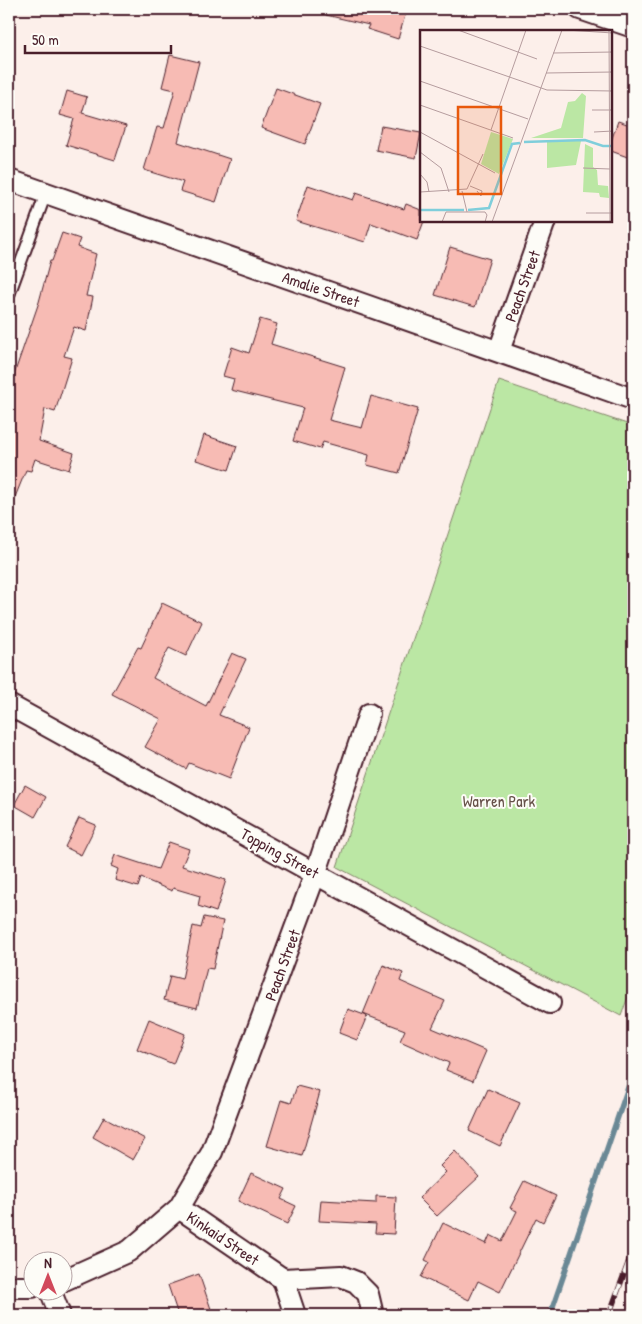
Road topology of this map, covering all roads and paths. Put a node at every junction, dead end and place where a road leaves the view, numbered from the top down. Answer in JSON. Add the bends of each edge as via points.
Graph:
{"nodes":[{"id":1,"x":580,"y":9,"type":"edge"},
{"id":2,"x":620,"y":24,"type":"edge"},
{"id":3,"x":9,"y":180,"type":"edge"},
{"id":4,"x":46,"y":193,"type":"junction"},
{"id":5,"x":545,"y":222,"type":"edge"},
{"id":6,"x":9,"y":296,"type":"edge"},
{"id":7,"x":499,"y":351,"type":"junction"},
{"id":8,"x":633,"y":398,"type":"edge"},
{"id":9,"x":9,"y":704,"type":"edge"},
{"id":10,"x":368,"y":714,"type":"dead end"},
{"id":11,"x":316,"y":872,"type":"junction"},
{"id":12,"x":550,"y":1003,"type":"dead end"},
{"id":13,"x":179,"y":1208,"type":"junction"},
{"id":14,"x":72,"y":1277,"type":"edge"},
{"id":15,"x":284,"y":1279,"type":"junction"},
{"id":16,"x":9,"y":1287,"type":"edge"},
{"id":17,"x":22,"y":1287,"type":"edge"},
{"id":18,"x":55,"y":1302,"type":"edge"},
{"id":19,"x":60,"y":1315,"type":"edge"},
{"id":20,"x":295,"y":1315,"type":"edge"},
{"id":21,"x":372,"y":1315,"type":"edge"}],
"edges":[{"from":1,"to":2,"type":"street"},
{"from":3,"to":4,"type":"street","name":"Amalie Street"},
{"from":4,"to":6,"type":"lane"},
{"from":4,"to":7,"type":"street","name":"Amalie Street"},
{"from":5,"to":7,"type":"street","name":"Peach Street"},
{"from":7,"to":8,"type":"street","name":"Amalie Street"},
{"from":9,"to":11,"type":"street","name":"Topping Street"},
{"from":10,"to":11,"type":"street","name":"Peach Street"},
{"from":11,"to":12,"type":"street","name":"Topping Street"},
{"from":11,"to":13,"type":"street","name":"Peach Street","via":[[228,1113],[212,1152]]},
{"from":13,"to":14,"type":"street","name":"Kinkaid Street","via":[[129,1251]]},
{"from":13,"to":15,"type":"street","name":"Kinkaid Street"},
{"from":15,"to":20,"type":"street"},
{"from":15,"to":21,"type":"street","via":[[349,1278],[368,1294]]},
{"from":16,"to":17,"type":"street"},
{"from":18,"to":19,"type":"street"}]}
